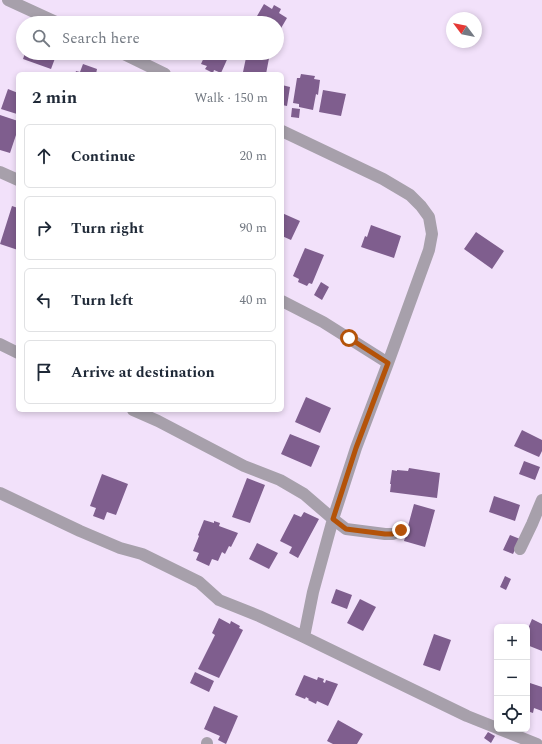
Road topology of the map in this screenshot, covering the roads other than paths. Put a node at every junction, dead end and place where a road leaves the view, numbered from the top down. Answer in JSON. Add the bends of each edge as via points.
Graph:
{"nodes":[{"id":1,"x":8,"y":0,"type":"edge"},
{"id":2,"x":43,"y":16,"type":"edge"},
{"id":3,"x":136,"y":60,"type":"edge"},
{"id":4,"x":161,"y":72,"type":"edge"},
{"id":5,"x":284,"y":132,"type":"edge"},
{"id":6,"x":0,"y":172,"type":"edge"},
{"id":7,"x":16,"y":179,"type":"edge"},
{"id":8,"x":284,"y":302,"type":"edge"},
{"id":9,"x":0,"y":344,"type":"edge"},
{"id":10,"x":16,"y":352,"type":"edge"},
{"id":11,"x":388,"y":363,"type":"junction"},
{"id":12,"x":138,"y":412,"type":"edge"},
{"id":13,"x":0,"y":494,"type":"edge"},
{"id":14,"x":542,"y":500,"type":"edge"},
{"id":15,"x":333,"y":519,"type":"junction"},
{"id":16,"x":401,"y":530,"type":"dead end"},
{"id":17,"x":520,"y":549,"type":"dead end"},
{"id":18,"x":304,"y":637,"type":"junction"},
{"id":19,"x":494,"y":727,"type":"edge"},
{"id":20,"x":506,"y":732,"type":"edge"},
{"id":21,"x":537,"y":744,"type":"edge"}],
"edges":[{"from":1,"to":2,"type":"street"},
{"from":3,"to":4,"type":"street"},
{"from":5,"to":11,"type":"street","via":[[410,195],[429,218],[432,234],[429,250]]},
{"from":6,"to":7,"type":"street"},
{"from":8,"to":11,"type":"street","via":[[323,322]]},
{"from":9,"to":10,"type":"street"},
{"from":11,"to":15,"type":"street"},
{"from":12,"to":15,"type":"street","via":[[244,466],[280,480],[304,494]]},
{"from":13,"to":18,"type":"street","via":[[80,532],[142,554],[199,582],[219,600]]},
{"from":14,"to":17,"type":"street"},
{"from":15,"to":16,"type":"street","via":[[346,529],[385,534]]},
{"from":15,"to":18,"type":"street"},
{"from":18,"to":19,"type":"street"},
{"from":20,"to":21,"type":"street"}]}
